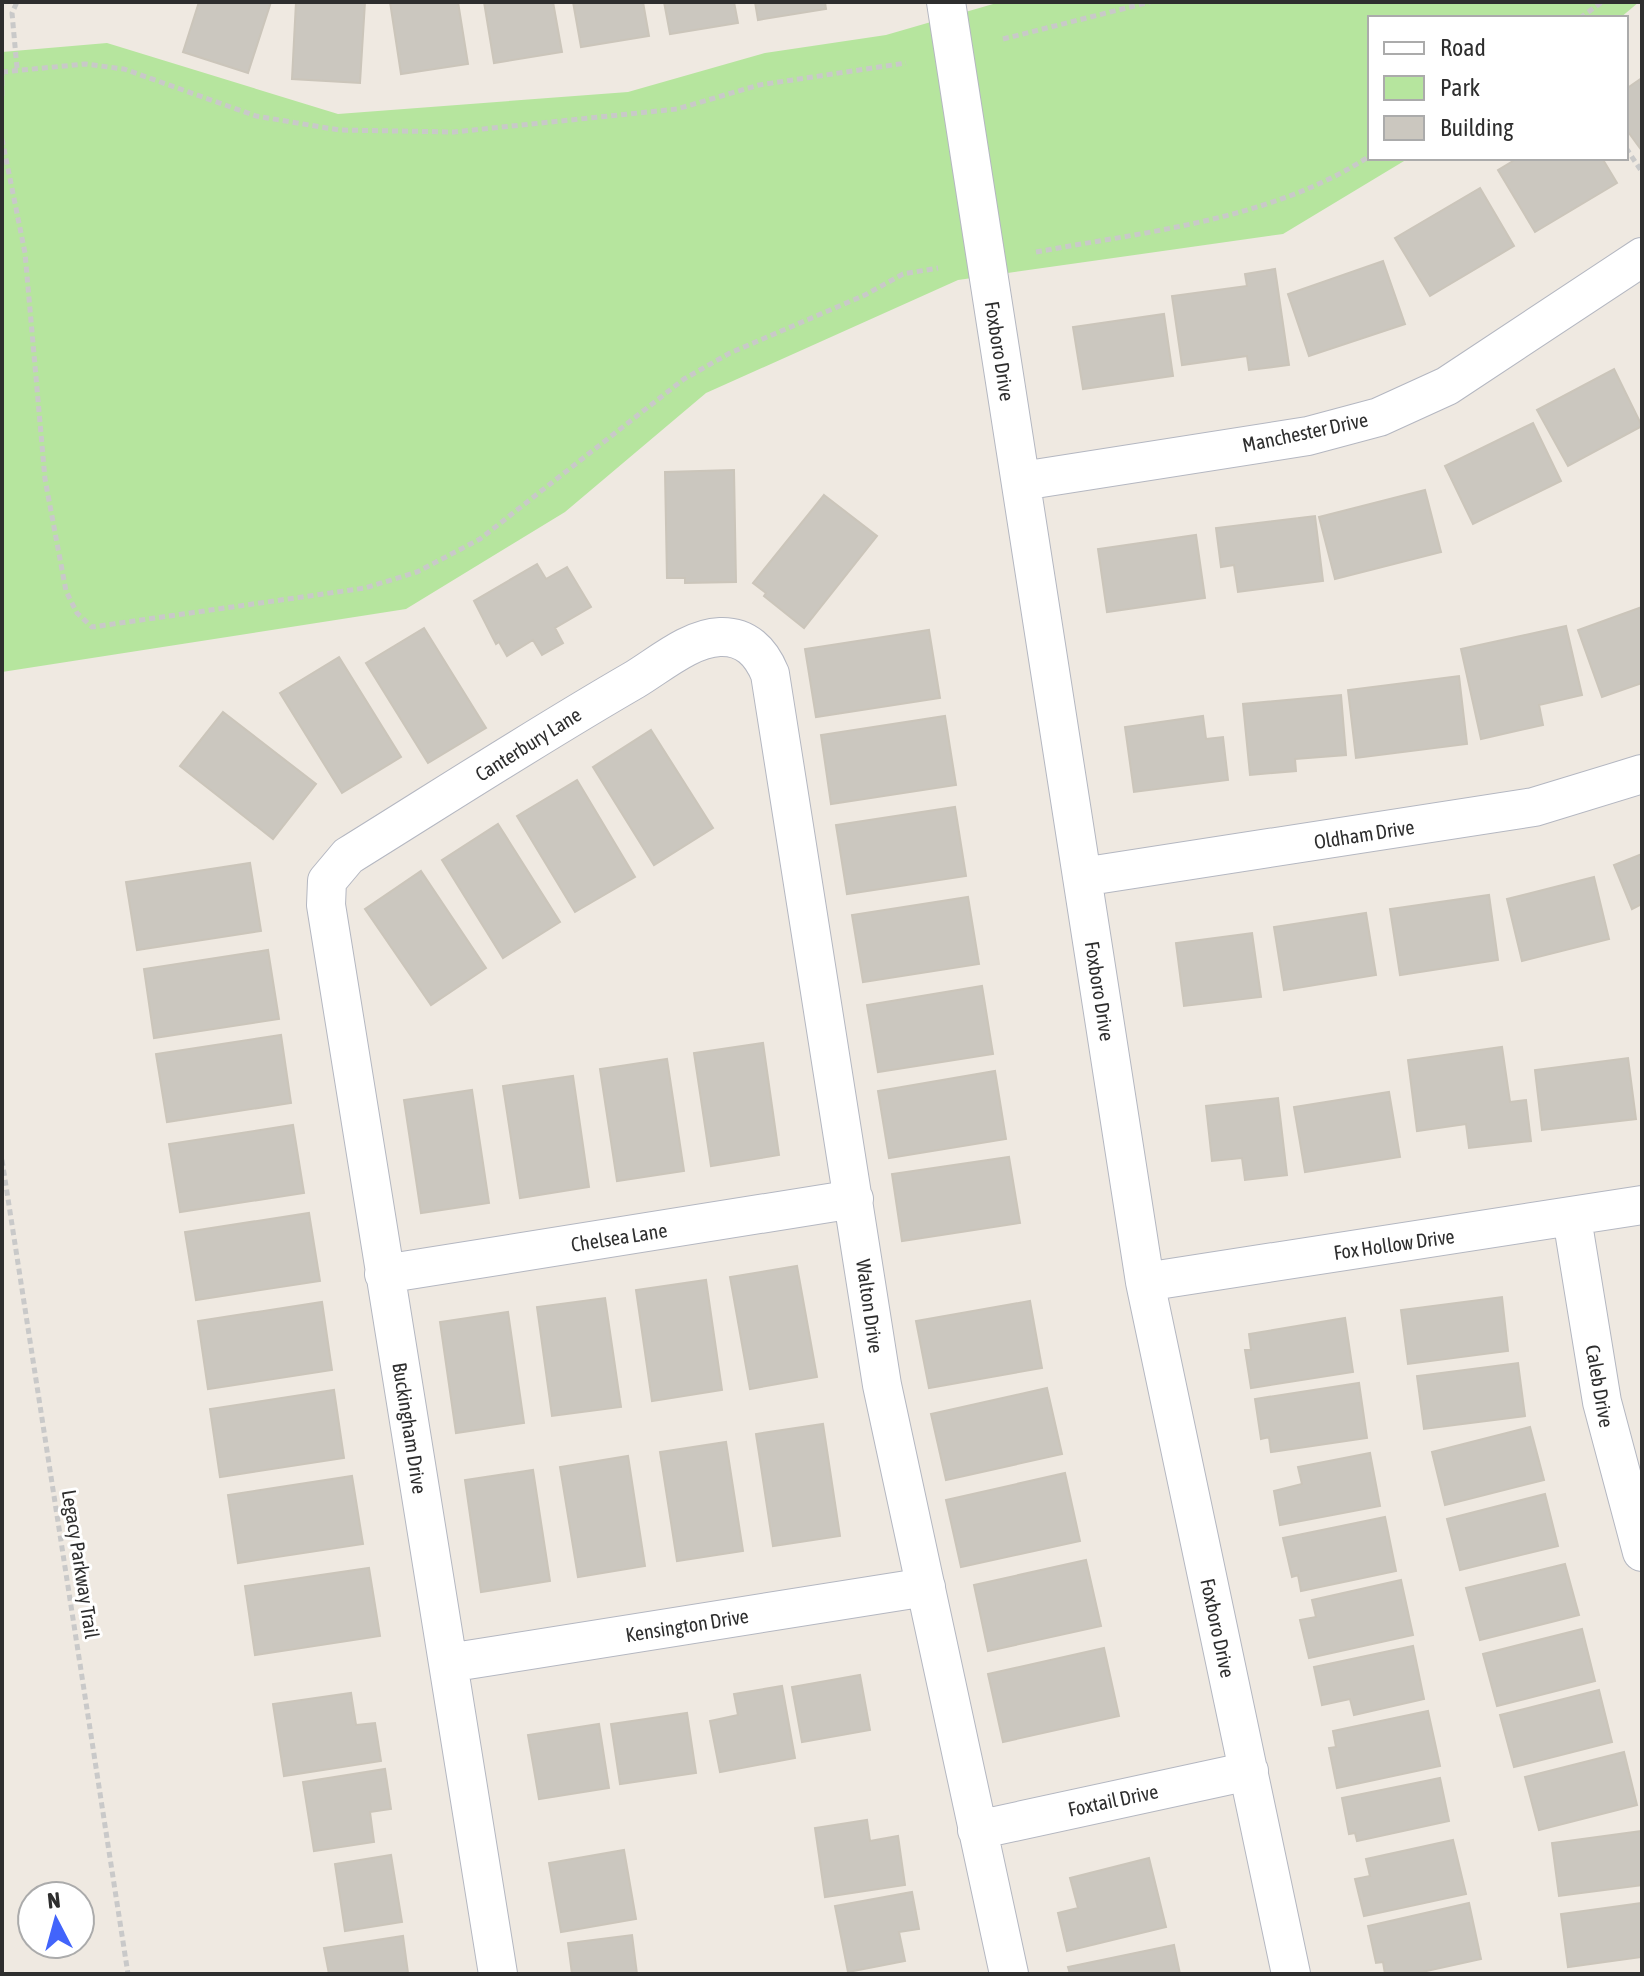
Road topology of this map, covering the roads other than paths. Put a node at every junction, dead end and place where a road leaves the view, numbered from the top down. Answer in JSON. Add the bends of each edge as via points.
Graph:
{"nodes":[{"id":1,"x":946,"y":2,"type":"edge"},
{"id":2,"x":1642,"y":257,"type":"edge"},
{"id":3,"x":1022,"y":481,"type":"junction"},
{"id":4,"x":743,"y":641,"type":"joint"},
{"id":5,"x":1642,"y":774,"type":"edge"},
{"id":6,"x":1082,"y":877,"type":"junction"},
{"id":7,"x":327,"y":881,"type":"joint"},
{"id":8,"x":854,"y":1199,"type":"junction"},
{"id":9,"x":1642,"y":1205,"type":"edge"},
{"id":10,"x":1572,"y":1218,"type":"junction"},
{"id":11,"x":384,"y":1274,"type":"junction"},
{"id":12,"x":1145,"y":1282,"type":"junction"},
{"id":13,"x":1642,"y":1552,"type":"edge"},
{"id":14,"x":926,"y":1587,"type":"junction"},
{"id":15,"x":448,"y":1663,"type":"junction"},
{"id":16,"x":1249,"y":1771,"type":"junction"},
{"id":17,"x":977,"y":1830,"type":"junction"},
{"id":18,"x":498,"y":1974,"type":"edge"},
{"id":19,"x":1009,"y":1974,"type":"edge"},
{"id":20,"x":1291,"y":1974,"type":"edge"}],
"edges":[{"from":1,"to":3,"type":"street","name":"Foxboro Drive"},
{"from":2,"to":3,"type":"street","name":"Manchester Drive","via":[[1447,386],[1379,417],[1308,436]]},
{"from":3,"to":6,"type":"street","name":"Foxboro Drive"},
{"from":4,"to":7,"type":"street","name":"Canterbury Lane","via":[[719,637],[696,643],[348,856]]},
{"from":4,"to":8,"type":"street","name":"Walton Drive","via":[[764,661],[773,688]]},
{"from":5,"to":6,"type":"street","name":"Oldham Drive","via":[[1534,807]]},
{"from":6,"to":12,"type":"street","name":"Foxboro Drive"},
{"from":7,"to":11,"type":"street","name":"Buckingham Drive","via":[[326,905]]},
{"from":8,"to":11,"type":"street","name":"Chelsea Lane"},
{"from":8,"to":14,"type":"street","name":"Walton Drive","via":[[882,1385]]},
{"from":9,"to":10,"type":"street","name":"Fox Hollow Drive"},
{"from":10,"to":12,"type":"street","name":"Fox Hollow Drive"},
{"from":10,"to":13,"type":"street","name":"Caleb Drive","via":[[1602,1402]]},
{"from":11,"to":15,"type":"street","name":"Buckingham Drive"},
{"from":12,"to":16,"type":"street","name":"Foxboro Drive"},
{"from":14,"to":15,"type":"street","name":"Kensington Drive"},
{"from":14,"to":17,"type":"street","name":"Walton Drive"},
{"from":15,"to":18,"type":"street","name":"Buckingham Drive"},
{"from":16,"to":17,"type":"street","name":"Foxtail Drive"},
{"from":16,"to":20,"type":"street","name":"Foxboro Drive"},
{"from":17,"to":19,"type":"street","name":"Walton Drive"}]}
